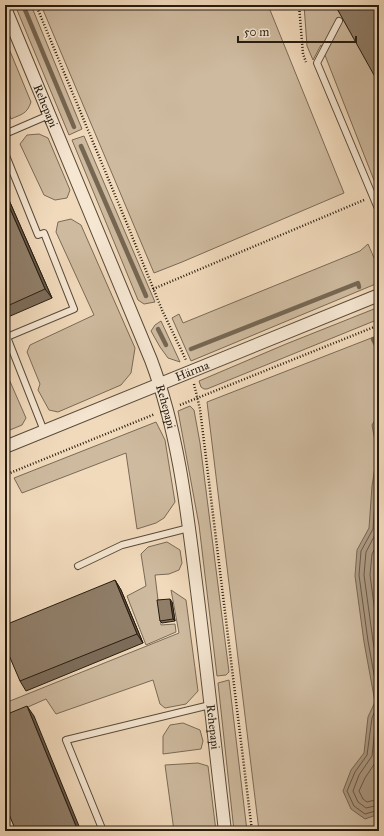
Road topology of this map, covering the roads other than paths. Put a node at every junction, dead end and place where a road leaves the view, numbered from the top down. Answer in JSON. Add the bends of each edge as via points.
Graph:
{"nodes":[{"id":1,"x":5,"y":8,"type":"edge"},
{"id":2,"x":339,"y":21,"type":"edge"},
{"id":3,"x":49,"y":114,"type":"junction"},
{"id":4,"x":5,"y":134,"type":"edge"},
{"id":5,"x":5,"y":153,"type":"edge"},
{"id":6,"x":379,"y":212,"type":"edge"},
{"id":7,"x":379,"y":295,"type":"edge"},
{"id":8,"x":159,"y":384,"type":"junction"},
{"id":9,"x":44,"y":431,"type":"junction"},
{"id":10,"x":5,"y":447,"type":"edge"},
{"id":11,"x":189,"y":528,"type":"junction"},
{"id":12,"x":78,"y":566,"type":"dead end"},
{"id":13,"x":210,"y":705,"type":"junction"},
{"id":14,"x":103,"y":831,"type":"edge"},
{"id":15,"x":225,"y":831,"type":"edge"}],
"edges":[{"from":1,"to":3,"type":"street","name":"Rehepapi"},
{"from":2,"to":6,"type":"lane","via":[[317,63]]},
{"from":3,"to":4,"type":"lane"},
{"from":3,"to":8,"type":"street","name":"Rehepapi"},
{"from":5,"to":9,"type":"lane","via":[[38,235],[44,233],[74,309],[7,337]]},
{"from":7,"to":8,"type":"street","name":"Härma"},
{"from":8,"to":9,"type":"street","name":"Härma"},
{"from":8,"to":11,"type":"street","name":"Rehepapi","via":[[174,436]]},
{"from":9,"to":10,"type":"street","name":"Härma"},
{"from":11,"to":12,"type":"lane","via":[[122,545]]},
{"from":11,"to":13,"type":"street","name":"Rehepapi"},
{"from":13,"to":14,"type":"lane","via":[[66,740]]},
{"from":13,"to":15,"type":"street","name":"Rehepapi"}]}
